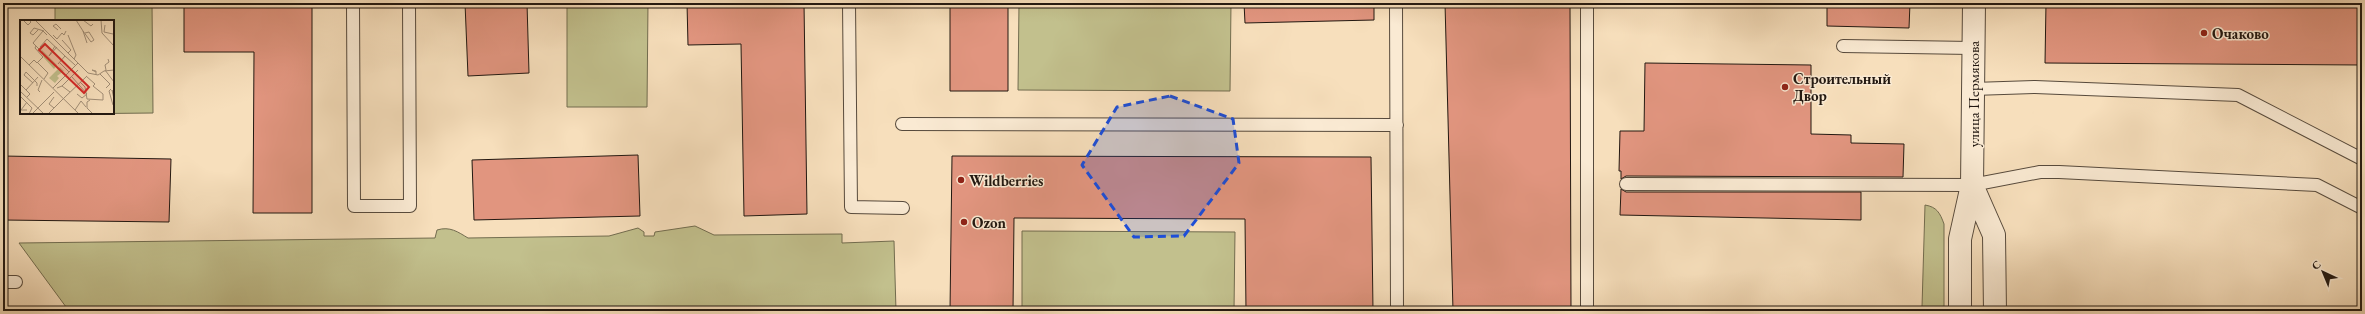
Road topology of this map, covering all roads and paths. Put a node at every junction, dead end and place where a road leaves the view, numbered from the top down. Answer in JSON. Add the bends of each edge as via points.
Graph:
{"nodes":[{"id":1,"x":352,"y":3,"type":"edge"},
{"id":2,"x":409,"y":3,"type":"edge"},
{"id":3,"x":848,"y":3,"type":"edge"},
{"id":4,"x":1396,"y":3,"type":"edge"},
{"id":5,"x":1588,"y":3,"type":"edge"},
{"id":6,"x":1974,"y":3,"type":"edge"},
{"id":7,"x":1843,"y":46,"type":"dead end"},
{"id":8,"x":1972,"y":48,"type":"junction"},
{"id":9,"x":1973,"y":89,"type":"junction"},
{"id":10,"x":902,"y":124,"type":"dead end"},
{"id":11,"x":1397,"y":125,"type":"junction"},
{"id":12,"x":2362,"y":160,"type":"edge"},
{"id":13,"x":1626,"y":184,"type":"dead end"},
{"id":14,"x":1972,"y":185,"type":"junction"},
{"id":15,"x":903,"y":208,"type":"dead end"},
{"id":16,"x":2362,"y":208,"type":"edge"},
{"id":17,"x":3,"y":282,"type":"edge"},
{"id":18,"x":16,"y":282,"type":"dead end"},
{"id":19,"x":1397,"y":311,"type":"edge"},
{"id":20,"x":1587,"y":311,"type":"edge"},
{"id":21,"x":1960,"y":311,"type":"edge"},
{"id":22,"x":1995,"y":311,"type":"edge"}],
"edges":[{"from":1,"to":2,"type":"lane","via":[[354,206],[410,206]]},
{"from":3,"to":15,"type":"lane","via":[[851,207]]},
{"from":4,"to":11,"type":"lane"},
{"from":5,"to":20,"type":"lane"},
{"from":6,"to":8,"type":"street","name":"улица Пермякова"},
{"from":7,"to":8,"type":"lane"},
{"from":8,"to":9,"type":"street","name":"улица Пермякова"},
{"from":9,"to":12,"type":"lane","via":[[2035,87],[2238,95]]},
{"from":9,"to":14,"type":"street","name":"улица Пермякова"},
{"from":10,"to":11,"type":"lane"},
{"from":11,"to":19,"type":"lane"},
{"from":13,"to":14,"type":"lane"},
{"from":14,"to":16,"type":"lane","via":[[2040,172],[2317,185]]},
{"from":14,"to":21,"type":"street","name":"улица Пермякова","via":[[1960,239]]},
{"from":14,"to":22,"type":"street","name":"улица Пермякова","via":[[1994,235]]},
{"from":17,"to":18,"type":"lane"}]}
